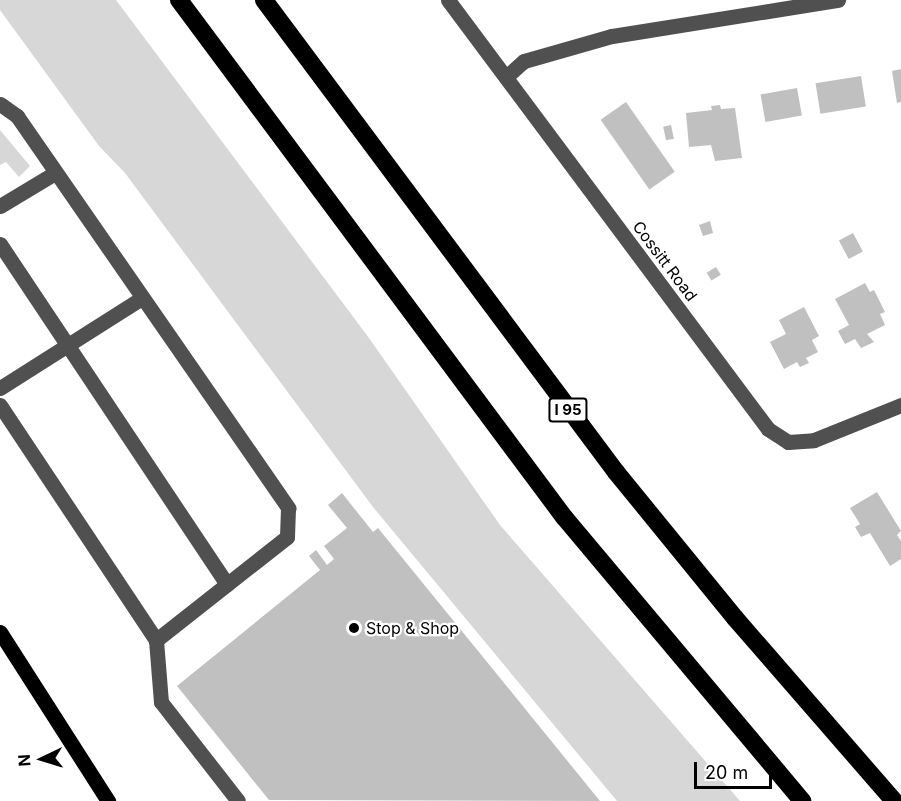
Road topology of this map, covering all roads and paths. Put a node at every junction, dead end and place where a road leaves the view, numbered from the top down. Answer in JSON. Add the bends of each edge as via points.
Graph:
{"nodes":[{"id":1,"x":179,"y":0,"type":"edge"},
{"id":2,"x":264,"y":0,"type":"edge"},
{"id":3,"x":448,"y":0,"type":"edge"},
{"id":4,"x":838,"y":0,"type":"edge"},
{"id":5,"x":506,"y":77,"type":"junction"},
{"id":6,"x":0,"y":104,"type":"edge"},
{"id":7,"x":54,"y":173,"type":"junction"},
{"id":8,"x":0,"y":206,"type":"edge"},
{"id":9,"x":0,"y":244,"type":"edge"},
{"id":10,"x":142,"y":298,"type":"junction"},
{"id":11,"x":67,"y":345,"type":"junction"},
{"id":12,"x":0,"y":388,"type":"edge"},
{"id":13,"x":0,"y":405,"type":"edge"},
{"id":14,"x":901,"y":405,"type":"edge"},
{"id":15,"x":227,"y":584,"type":"junction"},
{"id":16,"x":0,"y":632,"type":"edge"},
{"id":17,"x":156,"y":640,"type":"junction"},
{"id":18,"x":108,"y":801,"type":"edge"},
{"id":19,"x":238,"y":801,"type":"edge"},
{"id":20,"x":802,"y":801,"type":"edge"},
{"id":21,"x":894,"y":801,"type":"edge"}],
"edges":[{"from":1,"to":20,"type":"highway","via":[[564,517]]},
{"from":2,"to":21,"type":"highway","number":"I 95","via":[[616,472],[742,627]]},
{"from":3,"to":5,"type":"street","name":"Cossitt Road"},
{"from":4,"to":5,"type":"street","via":[[612,36],[524,61]]},
{"from":5,"to":14,"type":"street","name":"Cossitt Road","via":[[768,429],[788,442],[814,440]]},
{"from":6,"to":7,"type":"street","via":[[17,116]]},
{"from":7,"to":8,"type":"street"},
{"from":7,"to":10,"type":"street"},
{"from":9,"to":11,"type":"street"},
{"from":10,"to":11,"type":"street"},
{"from":10,"to":15,"type":"street","via":[[288,508],[287,537]]},
{"from":11,"to":12,"type":"street"},
{"from":11,"to":15,"type":"street"},
{"from":13,"to":17,"type":"street"},
{"from":15,"to":17,"type":"street"},
{"from":16,"to":18,"type":"main road"},
{"from":17,"to":19,"type":"street","via":[[161,702]]}]}
